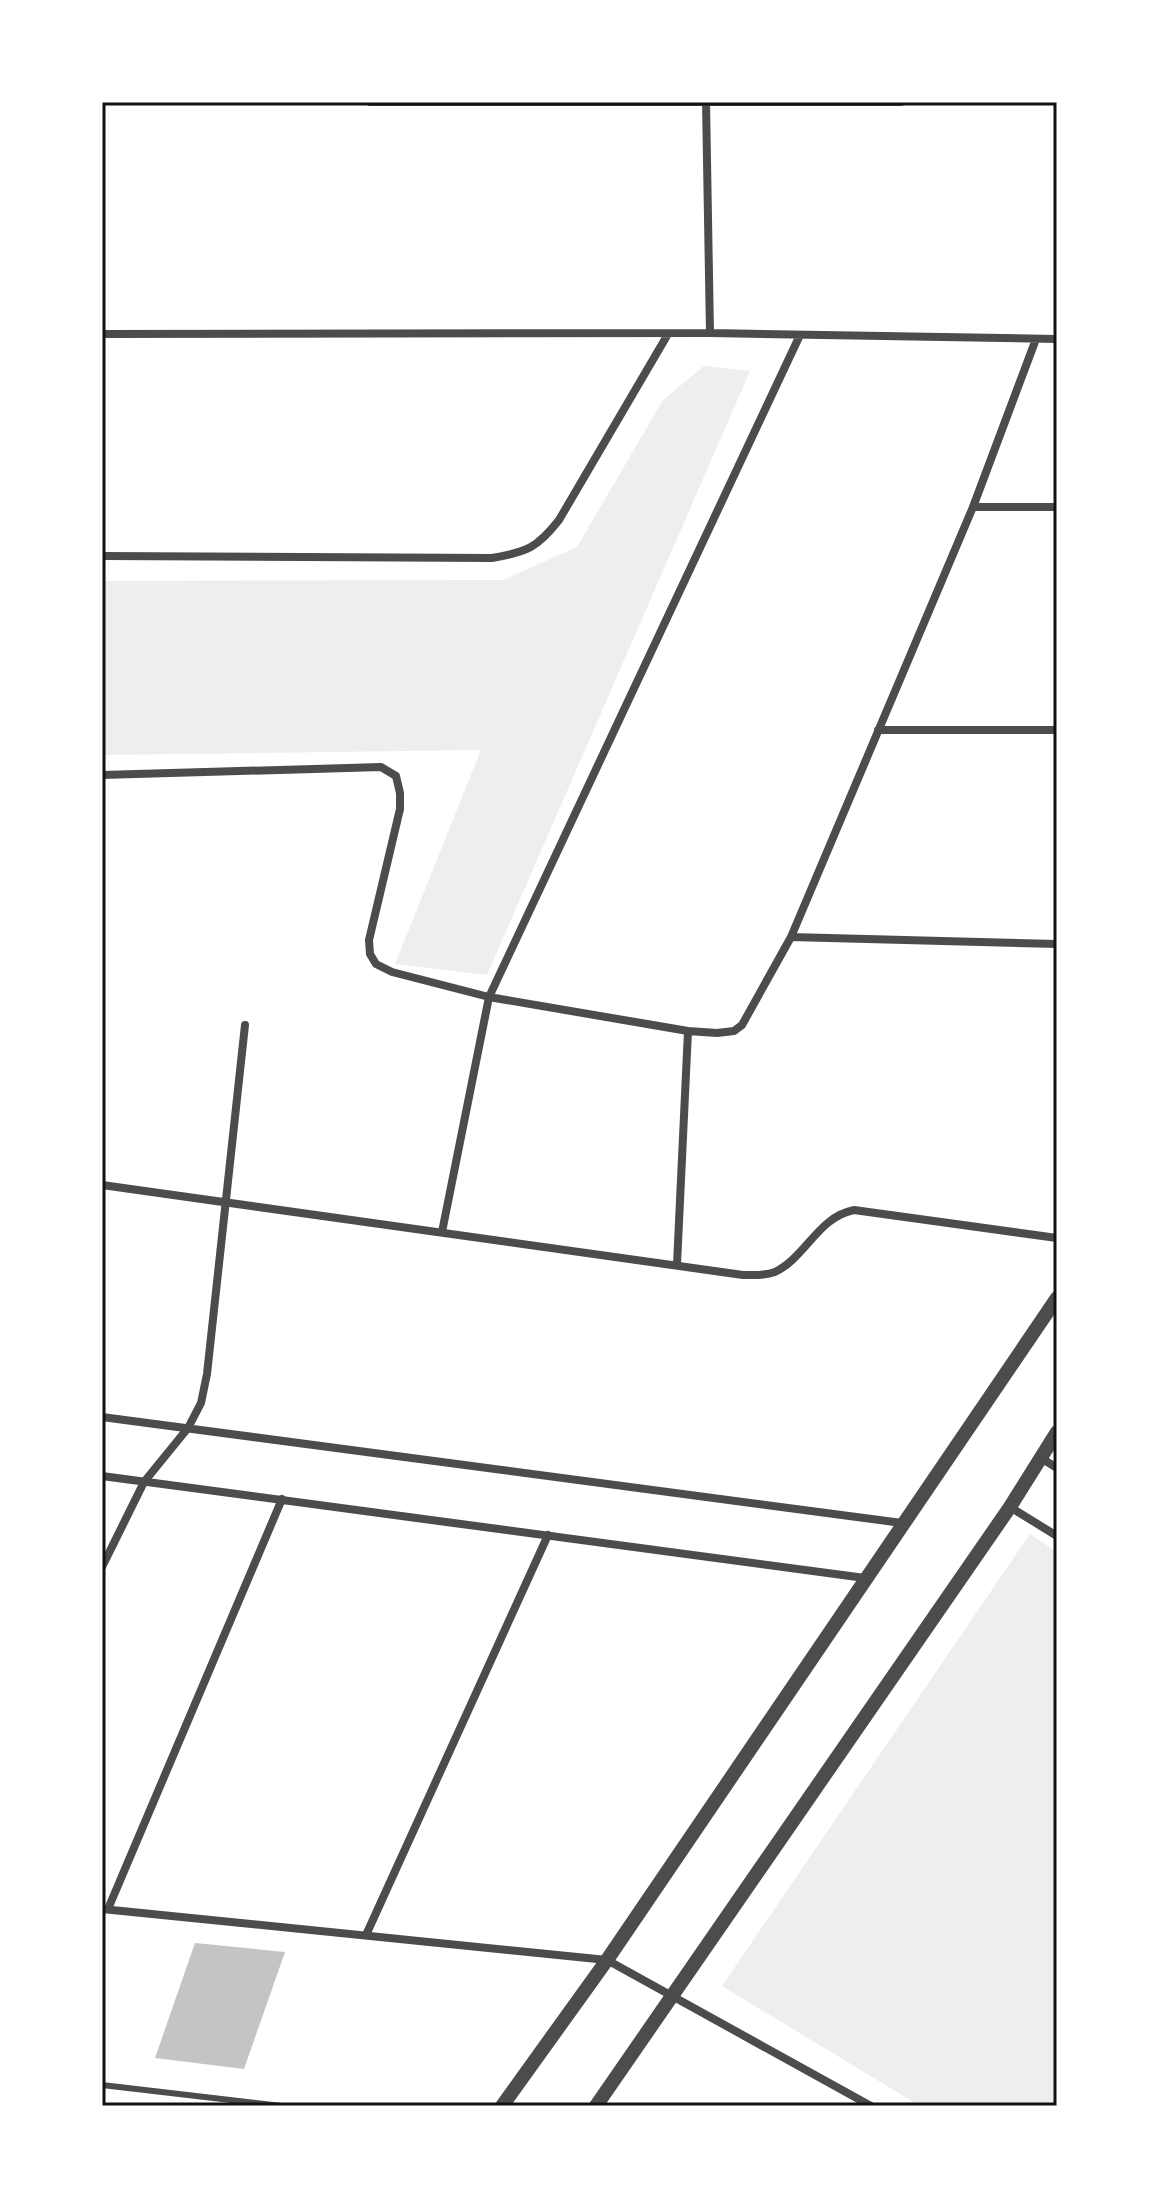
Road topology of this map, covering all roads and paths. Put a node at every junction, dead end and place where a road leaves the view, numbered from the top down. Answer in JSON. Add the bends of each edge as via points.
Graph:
{"nodes":[{"id":1,"x":370,"y":102,"type":"edge"},
{"id":2,"x":901,"y":102,"type":"edge"},
{"id":3,"x":706,"y":103,"type":"edge"},
{"id":4,"x":710,"y":333,"type":"junction"},
{"id":5,"x":102,"y":334,"type":"edge"},
{"id":6,"x":668,"y":334,"type":"junction"},
{"id":7,"x":800,"y":335,"type":"junction"},
{"id":8,"x":1036,"y":339,"type":"junction"},
{"id":9,"x":1057,"y":339,"type":"edge"},
{"id":10,"x":973,"y":507,"type":"junction"},
{"id":11,"x":1057,"y":507,"type":"edge"},
{"id":12,"x":102,"y":556,"type":"edge"},
{"id":13,"x":878,"y":730,"type":"junction"},
{"id":14,"x":1057,"y":730,"type":"edge"},
{"id":15,"x":102,"y":775,"type":"edge"},
{"id":16,"x":791,"y":937,"type":"junction"},
{"id":17,"x":1057,"y":944,"type":"edge"},
{"id":18,"x":489,"y":997,"type":"junction"},
{"id":19,"x":245,"y":1025,"type":"dead end"},
{"id":20,"x":688,"y":1031,"type":"junction"},
{"id":21,"x":102,"y":1185,"type":"edge"},
{"id":22,"x":225,"y":1202,"type":"junction"},
{"id":23,"x":442,"y":1232,"type":"junction"},
{"id":24,"x":1057,"y":1238,"type":"edge"},
{"id":25,"x":677,"y":1264,"type":"junction"},
{"id":26,"x":1057,"y":1298,"type":"edge"},
{"id":27,"x":102,"y":1417,"type":"edge"},
{"id":28,"x":188,"y":1428,"type":"junction"},
{"id":29,"x":1057,"y":1432,"type":"edge"},
{"id":30,"x":1041,"y":1458,"type":"junction"},
{"id":31,"x":1057,"y":1468,"type":"edge"},
{"id":32,"x":102,"y":1476,"type":"edge"},
{"id":33,"x":144,"y":1482,"type":"junction"},
{"id":34,"x":282,"y":1499,"type":"junction"},
{"id":35,"x":1010,"y":1507,"type":"junction"},
{"id":36,"x":902,"y":1523,"type":"junction"},
{"id":37,"x":548,"y":1535,"type":"junction"},
{"id":38,"x":1057,"y":1536,"type":"edge"},
{"id":39,"x":102,"y":1567,"type":"edge"},
{"id":40,"x":865,"y":1578,"type":"junction"},
{"id":41,"x":105,"y":1909,"type":"edge"},
{"id":42,"x":366,"y":1935,"type":"junction"},
{"id":43,"x":607,"y":1960,"type":"junction"},
{"id":44,"x":671,"y":1994,"type":"junction"},
{"id":45,"x":102,"y":2085,"type":"edge"},
{"id":46,"x":282,"y":2106,"type":"edge"},
{"id":47,"x":502,"y":2106,"type":"edge"},
{"id":48,"x":596,"y":2106,"type":"edge"},
{"id":49,"x":871,"y":2106,"type":"edge"}],
"edges":[{"from":1,"to":3,"type":"street"},
{"from":2,"to":3,"type":"street"},
{"from":3,"to":4,"type":"street"},
{"from":4,"to":6,"type":"street"},
{"from":4,"to":7,"type":"street"},
{"from":5,"to":6,"type":"street"},
{"from":6,"to":12,"type":"street","via":[[559,520],[542,541],[519,553],[492,558]]},
{"from":7,"to":8,"type":"street"},
{"from":7,"to":18,"type":"street"},
{"from":8,"to":9,"type":"street"},
{"from":8,"to":10,"type":"street"},
{"from":10,"to":11,"type":"street"},
{"from":10,"to":13,"type":"street"},
{"from":13,"to":14,"type":"street"},
{"from":13,"to":16,"type":"street"},
{"from":15,"to":18,"type":"street","via":[[381,767],[396,776],[400,809],[370,954],[392,972]]},
{"from":16,"to":17,"type":"street"},
{"from":16,"to":20,"type":"street","via":[[742,1025],[717,1033]]},
{"from":18,"to":20,"type":"street"},
{"from":18,"to":23,"type":"street"},
{"from":19,"to":22,"type":"street"},
{"from":20,"to":25,"type":"street"},
{"from":21,"to":22,"type":"street"},
{"from":22,"to":23,"type":"street"},
{"from":22,"to":28,"type":"street","via":[[207,1374]]},
{"from":23,"to":25,"type":"street"},
{"from":24,"to":25,"type":"street","via":[[854,1210],[840,1212],[777,1271],[743,1275]]},
{"from":26,"to":36,"type":"street"},
{"from":27,"to":28,"type":"street"},
{"from":28,"to":33,"type":"street"},
{"from":28,"to":36,"type":"street"},
{"from":29,"to":30,"type":"street"},
{"from":30,"to":31,"type":"street"},
{"from":30,"to":35,"type":"street"},
{"from":32,"to":33,"type":"street"},
{"from":33,"to":34,"type":"street"},
{"from":33,"to":39,"type":"street"},
{"from":34,"to":37,"type":"street"},
{"from":34,"to":41,"type":"street"},
{"from":35,"to":38,"type":"street"},
{"from":35,"to":44,"type":"street"},
{"from":36,"to":40,"type":"street"},
{"from":37,"to":40,"type":"street"},
{"from":37,"to":42,"type":"street"},
{"from":40,"to":43,"type":"street"},
{"from":41,"to":42,"type":"street"},
{"from":42,"to":43,"type":"street"},
{"from":43,"to":44,"type":"street"},
{"from":43,"to":47,"type":"street"},
{"from":44,"to":48,"type":"street"},
{"from":44,"to":49,"type":"street"},
{"from":45,"to":46,"type":"lane"}]}
